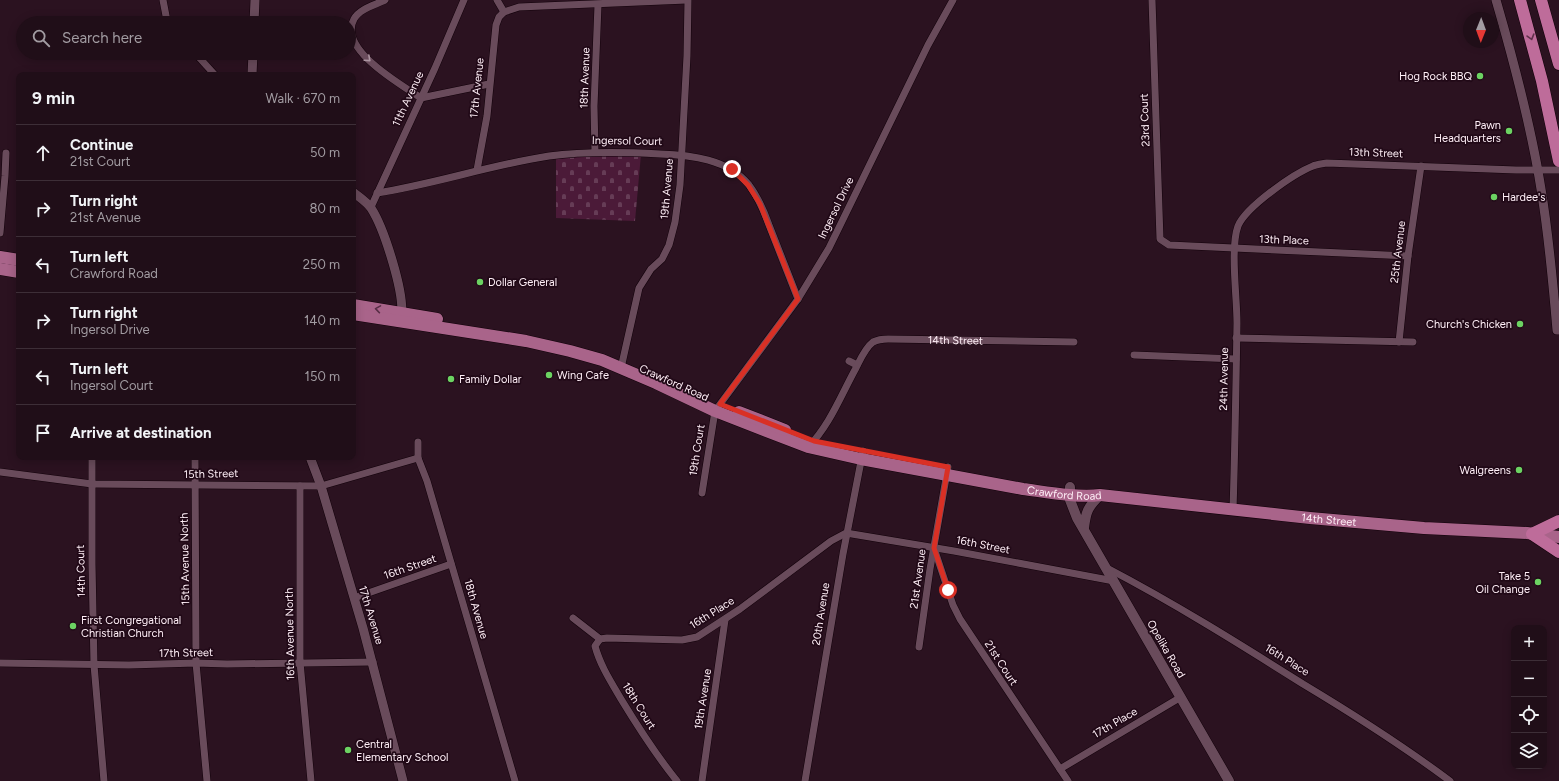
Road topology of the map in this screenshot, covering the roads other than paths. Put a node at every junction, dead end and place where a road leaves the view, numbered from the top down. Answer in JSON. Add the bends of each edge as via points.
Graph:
{"nodes":[{"id":1,"x":163,"y":0,"type":"edge"},
{"id":2,"x":385,"y":0,"type":"edge"},
{"id":3,"x":464,"y":0,"type":"edge"},
{"id":4,"x":496,"y":0,"type":"edge"},
{"id":5,"x":687,"y":0,"type":"edge"},
{"id":6,"x":953,"y":0,"type":"edge"},
{"id":7,"x":1152,"y":0,"type":"edge"},
{"id":8,"x":1496,"y":0,"type":"edge"},
{"id":9,"x":1520,"y":0,"type":"edge"},
{"id":10,"x":1541,"y":0,"type":"edge"},
{"id":11,"x":256,"y":1,"type":"edge"},
{"id":12,"x":598,"y":5,"type":"junction"},
{"id":13,"x":504,"y":12,"type":"junction"},
{"id":14,"x":166,"y":16,"type":"edge"},
{"id":15,"x":255,"y":16,"type":"edge"},
{"id":16,"x":356,"y":17,"type":"edge"},
{"id":17,"x":356,"y":44,"type":"edge"},
{"id":18,"x":202,"y":60,"type":"edge"},
{"id":19,"x":253,"y":60,"type":"edge"},
{"id":20,"x":1559,"y":64,"type":"edge"},
{"id":21,"x":212,"y":72,"type":"edge"},
{"id":22,"x":252,"y":72,"type":"edge"},
{"id":23,"x":489,"y":84,"type":"junction"},
{"id":24,"x":421,"y":98,"type":"junction"},
{"id":25,"x":6,"y":152,"type":"dead end"},
{"id":26,"x":595,"y":152,"type":"junction"},
{"id":27,"x":681,"y":155,"type":"junction"},
{"id":28,"x":1559,"y":160,"type":"edge"},
{"id":29,"x":1420,"y":166,"type":"junction"},
{"id":30,"x":477,"y":170,"type":"junction"},
{"id":31,"x":1538,"y":170,"type":"junction"},
{"id":32,"x":1559,"y":170,"type":"edge"},
{"id":33,"x":377,"y":193,"type":"junction"},
{"id":34,"x":356,"y":194,"type":"edge"},
{"id":35,"x":371,"y":207,"type":"junction"},
{"id":36,"x":0,"y":232,"type":"edge"},
{"id":37,"x":1160,"y":239,"type":"joint"},
{"id":38,"x":1234,"y":249,"type":"junction"},
{"id":39,"x":1408,"y":256,"type":"junction"},
{"id":40,"x":0,"y":257,"type":"edge"},
{"id":41,"x":16,"y":260,"type":"edge"},
{"id":42,"x":0,"y":269,"type":"edge"},
{"id":43,"x":16,"y":272,"type":"edge"},
{"id":44,"x":798,"y":299,"type":"junction"},
{"id":45,"x":356,"y":306,"type":"edge"},
{"id":46,"x":356,"y":314,"type":"edge"},
{"id":47,"x":402,"y":317,"type":"junction"},
{"id":48,"x":1559,"y":330,"type":"edge"},
{"id":49,"x":1236,"y":338,"type":"junction"},
{"id":50,"x":1074,"y":342,"type":"dead end"},
{"id":51,"x":1400,"y":342,"type":"junction"},
{"id":52,"x":1413,"y":342,"type":"dead end"},
{"id":53,"x":1134,"y":355,"type":"dead end"},
{"id":54,"x":1236,"y":359,"type":"junction"},
{"id":55,"x":849,"y":361,"type":"dead end"},
{"id":56,"x":622,"y":364,"type":"junction"},
{"id":57,"x":857,"y":365,"type":"junction"},
{"id":58,"x":718,"y":407,"type":"junction"},
{"id":59,"x":418,"y":442,"type":"dead end"},
{"id":60,"x":811,"y":444,"type":"junction"},
{"id":61,"x":862,"y":455,"type":"junction"},
{"id":62,"x":418,"y":458,"type":"junction"},
{"id":63,"x":92,"y":460,"type":"edge"},
{"id":64,"x":195,"y":460,"type":"edge"},
{"id":65,"x":311,"y":460,"type":"edge"},
{"id":66,"x":948,"y":471,"type":"junction"},
{"id":67,"x":0,"y":472,"type":"edge"},
{"id":68,"x":92,"y":484,"type":"junction"},
{"id":69,"x":195,"y":485,"type":"junction"},
{"id":70,"x":300,"y":486,"type":"junction"},
{"id":71,"x":321,"y":486,"type":"junction"},
{"id":72,"x":1050,"y":492,"type":"junction"},
{"id":73,"x":1071,"y":492,"type":"junction"},
{"id":74,"x":702,"y":493,"type":"dead end"},
{"id":75,"x":1100,"y":495,"type":"junction"},
{"id":76,"x":1233,"y":510,"type":"junction"},
{"id":77,"x":1074,"y":512,"type":"junction"},
{"id":78,"x":1559,"y":522,"type":"edge"},
{"id":79,"x":1084,"y":528,"type":"junction"},
{"id":80,"x":846,"y":533,"type":"junction"},
{"id":81,"x":1532,"y":534,"type":"junction"},
{"id":82,"x":1559,"y":536,"type":"edge"},
{"id":83,"x":934,"y":548,"type":"junction"},
{"id":84,"x":1559,"y":552,"type":"edge"},
{"id":85,"x":451,"y":564,"type":"junction"},
{"id":86,"x":1107,"y":568,"type":"junction"},
{"id":87,"x":1114,"y":582,"type":"junction"},
{"id":88,"x":354,"y":598,"type":"junction"},
{"id":89,"x":573,"y":618,"type":"dead end"},
{"id":90,"x":725,"y":620,"type":"junction"},
{"id":91,"x":600,"y":639,"type":"junction"},
{"id":92,"x":920,"y":647,"type":"dead end"},
{"id":93,"x":300,"y":662,"type":"junction"},
{"id":94,"x":373,"y":662,"type":"junction"},
{"id":95,"x":0,"y":663,"type":"edge"},
{"id":96,"x":196,"y":663,"type":"junction"},
{"id":97,"x":94,"y":665,"type":"junction"},
{"id":98,"x":1181,"y":697,"type":"junction"},
{"id":99,"x":1060,"y":768,"type":"junction"},
{"id":100,"x":104,"y":781,"type":"edge"},
{"id":101,"x":207,"y":781,"type":"edge"},
{"id":102,"x":312,"y":781,"type":"edge"},
{"id":103,"x":403,"y":781,"type":"edge"},
{"id":104,"x":515,"y":781,"type":"edge"},
{"id":105,"x":676,"y":781,"type":"edge"},
{"id":106,"x":702,"y":781,"type":"edge"},
{"id":107,"x":804,"y":781,"type":"edge"},
{"id":108,"x":1068,"y":781,"type":"edge"},
{"id":109,"x":1229,"y":781,"type":"edge"},
{"id":110,"x":1450,"y":781,"type":"edge"}],
"edges":[{"from":1,"to":14,"type":"street"},
{"from":2,"to":16,"type":"street","one_way":true},
{"from":3,"to":24,"type":"street","name":"11th Avenue"},
{"from":4,"to":13,"type":"street"},
{"from":5,"to":12,"type":"street"},
{"from":5,"to":27,"type":"street","name":"19th Avenue","via":[[687,56]]},
{"from":6,"to":44,"type":"street","name":"Ingersol Drive","via":[[829,248]]},
{"from":7,"to":37,"type":"street","name":"23rd Court"},
{"from":8,"to":31,"type":"street","via":[[1527,114]]},
{"from":9,"to":28,"type":"highway","one_way":true,"via":[[1542,81]]},
{"from":10,"to":20,"type":"highway"},
{"from":11,"to":15,"type":"street"},
{"from":12,"to":13,"type":"street","via":[[519,7]]},
{"from":12,"to":26,"type":"street","name":"18th Avenue"},
{"from":13,"to":23,"type":"street","name":"17th Avenue","via":[[496,25]]},
{"from":17,"to":24,"type":"street","one_way":true,"via":[[377,67]]},
{"from":18,"to":21,"type":"street"},
{"from":19,"to":22,"type":"street"},
{"from":23,"to":24,"type":"street"},
{"from":23,"to":30,"type":"street","name":"17th Avenue","via":[[487,116]]},
{"from":24,"to":33,"type":"street","name":"11th Avenue"},
{"from":25,"to":36,"type":"street"},
{"from":26,"to":27,"type":"street","name":"Ingersol Court"},
{"from":26,"to":30,"type":"street","name":"Ingersol Court","via":[[549,156]]},
{"from":27,"to":44,"type":"street","name":"Ingersol Court","via":[[710,160],[732,169],[748,185],[760,204]]},
{"from":27,"to":56,"type":"street","name":"19th Avenue","via":[[680,185],[669,245],[662,259],[639,288]]},
{"from":29,"to":31,"type":"street","name":"13th Street"},
{"from":29,"to":38,"type":"street","name":"13th Street","via":[[1327,162],[1313,166],[1293,176],[1246,214],[1238,227]]},
{"from":29,"to":39,"type":"street","name":"25th Avenue"},
{"from":30,"to":33,"type":"street","name":"Ingersol Court","via":[[409,188]]},
{"from":31,"to":32,"type":"street","name":"13th Street"},
{"from":31,"to":48,"type":"street"},
{"from":33,"to":35,"type":"street","name":"11th Avenue"},
{"from":34,"to":35,"type":"street"},
{"from":35,"to":47,"type":"street","via":[[397,276]]},
{"from":37,"to":38,"type":"street","name":"13th Place","via":[[1169,245]]},
{"from":38,"to":39,"type":"street","name":"13th Place"},
{"from":38,"to":49,"type":"street","name":"24th Avenue"},
{"from":39,"to":51,"type":"street","name":"25th Avenue"},
{"from":40,"to":41,"type":"main road"},
{"from":42,"to":43,"type":"main road"},
{"from":44,"to":58,"type":"street","name":"Ingersol Drive"},
{"from":47,"to":45,"type":"main road","one_way":true},
{"from":46,"to":47,"type":"main road"},
{"from":47,"to":56,"type":"main road","name":"Crawford Road","via":[[579,345]]},
{"from":49,"to":51,"type":"street"},
{"from":49,"to":54,"type":"street","name":"24th Avenue"},
{"from":50,"to":57,"type":"street","name":"14th Street","via":[[880,340],[867,348]]},
{"from":51,"to":52,"type":"street"},
{"from":53,"to":54,"type":"street"},
{"from":54,"to":76,"type":"street","name":"24th Avenue"},
{"from":55,"to":57,"type":"street"},
{"from":56,"to":58,"type":"main road","name":"Crawford Road"},
{"from":57,"to":60,"type":"street"},
{"from":58,"to":60,"type":"main road","name":"Crawford Road"},
{"from":58,"to":74,"type":"street","name":"19th Court"},
{"from":59,"to":62,"type":"street","name":"18th Avenue"},
{"from":60,"to":61,"type":"main road","name":"Crawford Road"},
{"from":61,"to":66,"type":"main road","name":"Crawford Road"},
{"from":61,"to":80,"type":"street","name":"20th Avenue"},
{"from":62,"to":71,"type":"street","name":"15th Street"},
{"from":62,"to":85,"type":"street","name":"18th Avenue"},
{"from":63,"to":68,"type":"street","name":"14th Court"},
{"from":64,"to":69,"type":"street","name":"15th Avenue North"},
{"from":65,"to":71,"type":"street","name":"17th Avenue"},
{"from":66,"to":72,"type":"main road","name":"Crawford Road"},
{"from":66,"to":73,"type":"main road","name":"Crawford Road","via":[[1031,482]]},
{"from":66,"to":83,"type":"street","name":"21st Avenue"},
{"from":67,"to":68,"type":"street","name":"15th Street"},
{"from":68,"to":69,"type":"street","name":"15th Street"},
{"from":68,"to":97,"type":"street","name":"14th Court"},
{"from":69,"to":70,"type":"street","name":"15th Street"},
{"from":69,"to":96,"type":"street","name":"15th Avenue North"},
{"from":70,"to":71,"type":"street","name":"15th Street"},
{"from":70,"to":93,"type":"street","name":"16th Avenue North"},
{"from":71,"to":88,"type":"street","name":"17th Avenue"},
{"from":72,"to":73,"type":"main road","name":"Crawford Road"},
{"from":72,"to":77,"type":"main road"},
{"from":73,"to":75,"type":"main road","name":"Crawford Road","via":[[1094,491]]},
{"from":73,"to":77,"type":"main road","name":"Opelika Road","via":[[1070,500]]},
{"from":73,"to":79,"type":"main road","name":"Opelika Road","via":[[1082,515]]},
{"from":75,"to":76,"type":"main road","name":"14th Street"},
{"from":75,"to":79,"type":"main road","via":[[1086,512]]},
{"from":76,"to":81,"type":"main road","name":"14th Street","via":[[1431,528]]},
{"from":77,"to":79,"type":"main road","name":"Opelika Road"},
{"from":78,"to":81,"type":"highway"},
{"from":79,"to":86,"type":"main road","name":"Opelika Road"},
{"from":80,"to":83,"type":"street","name":"16th Street"},
{"from":80,"to":90,"type":"street","name":"16th Place","via":[[831,541]]},
{"from":80,"to":107,"type":"street","name":"20th Avenue"},
{"from":81,"to":82,"type":"main road","name":"14th Street"},
{"from":81,"to":84,"type":"highway"},
{"from":83,"to":87,"type":"street","name":"16th Street"},
{"from":83,"to":92,"type":"street","name":"21st Avenue"},
{"from":83,"to":99,"type":"street","name":"21st Court","via":[[960,619]]},
{"from":85,"to":88,"type":"street","name":"16th Street"},
{"from":85,"to":104,"type":"street","name":"18th Avenue"},
{"from":86,"to":87,"type":"main road","name":"Opelika Road"},
{"from":86,"to":110,"type":"street","name":"16th Place","via":[[1233,639],[1335,703]]},
{"from":87,"to":98,"type":"main road","name":"Opelika Road"},
{"from":88,"to":94,"type":"street","name":"17th Avenue"},
{"from":89,"to":91,"type":"street"},
{"from":90,"to":91,"type":"street","name":"16th Place","via":[[704,634],[690,639]]},
{"from":90,"to":106,"type":"street","name":"19th Avenue"},
{"from":91,"to":105,"type":"street","name":"18th Court","via":[[595,646],[597,655],[631,716]]},
{"from":93,"to":94,"type":"street","name":"17th Street"},
{"from":93,"to":96,"type":"street","name":"17th Street"},
{"from":93,"to":102,"type":"street","name":"16th Avenue North"},
{"from":94,"to":103,"type":"street","name":"17th Avenue"},
{"from":95,"to":97,"type":"street","name":"17th Street"},
{"from":96,"to":97,"type":"street","name":"17th Street"},
{"from":96,"to":101,"type":"street","name":"15th Avenue North"},
{"from":97,"to":100,"type":"street","name":"14th Court"},
{"from":98,"to":99,"type":"street","name":"17th Place"},
{"from":98,"to":109,"type":"main road","name":"Opelika Road"},
{"from":99,"to":108,"type":"street","name":"21st Court"}]}
